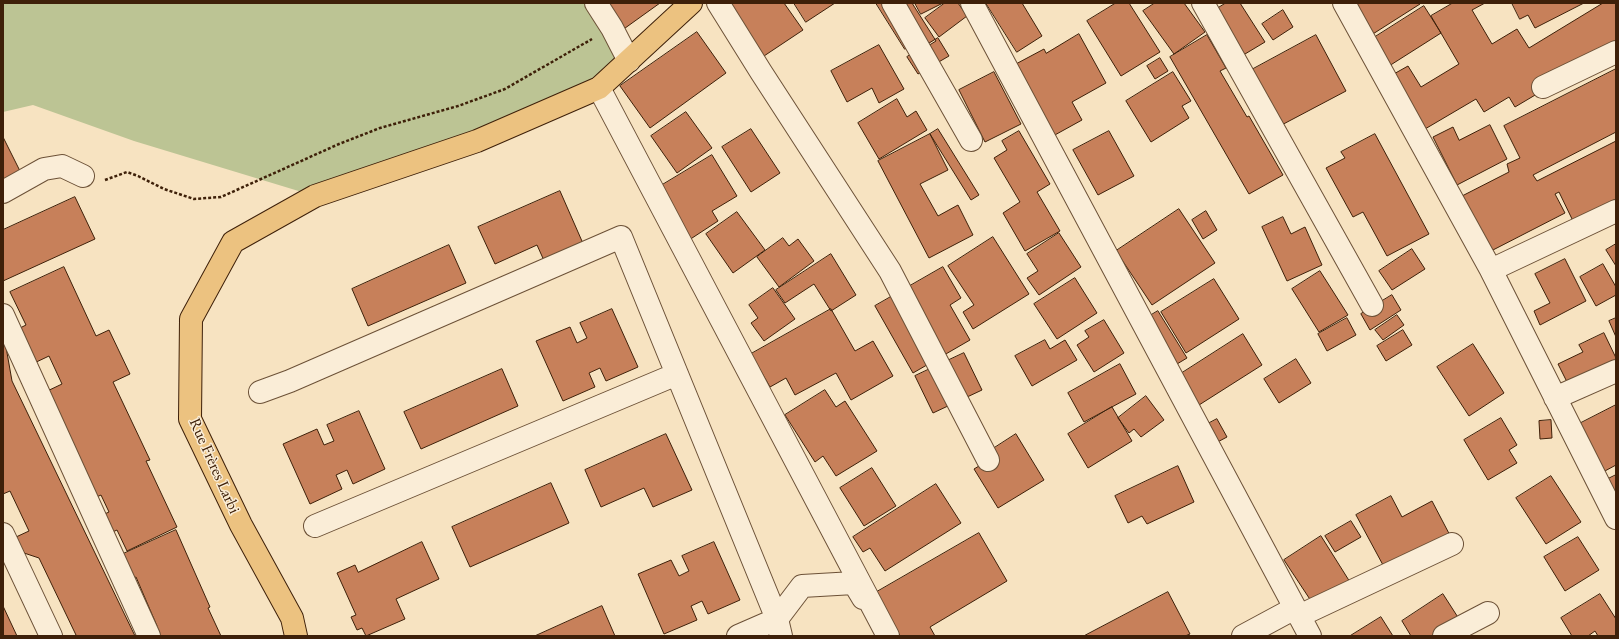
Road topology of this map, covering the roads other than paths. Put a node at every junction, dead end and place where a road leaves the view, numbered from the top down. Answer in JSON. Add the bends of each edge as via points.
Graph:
{"nodes":[{"id":1,"x":596,"y":3,"type":"edge"},
{"id":2,"x":690,"y":3,"type":"edge"},
{"id":3,"x":718,"y":3,"type":"edge"},
{"id":4,"x":893,"y":3,"type":"edge"},
{"id":5,"x":972,"y":3,"type":"edge"},
{"id":6,"x":1203,"y":3,"type":"edge"},
{"id":7,"x":1344,"y":3,"type":"edge"},
{"id":8,"x":1616,"y":52,"type":"edge"},
{"id":9,"x":629,"y":61,"type":"junction"},
{"id":10,"x":1543,"y":87,"type":"dead end"},
{"id":11,"x":599,"y":88,"type":"junction"},
{"id":12,"x":971,"y":140,"type":"dead end"},
{"id":13,"x":83,"y":176,"type":"road end"},
{"id":14,"x":3,"y":192,"type":"edge"},
{"id":15,"x":1616,"y":211,"type":"edge"},
{"id":16,"x":1491,"y":270,"type":"junction"},
{"id":17,"x":1372,"y":305,"type":"dead end"},
{"id":18,"x":3,"y":315,"type":"edge"},
{"id":19,"x":1616,"y":371,"type":"edge"},
{"id":20,"x":677,"y":374,"type":"junction"},
{"id":21,"x":260,"y":392,"type":"dead end"},
{"id":22,"x":1555,"y":398,"type":"junction"},
{"id":23,"x":988,"y":460,"type":"dead end"},
{"id":24,"x":1616,"y":518,"type":"edge"},
{"id":25,"x":315,"y":526,"type":"dead end"},
{"id":26,"x":3,"y":534,"type":"edge"},
{"id":27,"x":1452,"y":544,"type":"dead end"},
{"id":28,"x":1297,"y":612,"type":"junction"},
{"id":29,"x":1488,"y":613,"type":"dead end"},
{"id":30,"x":779,"y":627,"type":"edge"},
{"id":31,"x":51,"y":636,"type":"edge"},
{"id":32,"x":149,"y":636,"type":"edge"},
{"id":33,"x":296,"y":636,"type":"edge"},
{"id":34,"x":738,"y":636,"type":"edge"},
{"id":35,"x":888,"y":636,"type":"edge"},
{"id":36,"x":1243,"y":636,"type":"edge"},
{"id":37,"x":1310,"y":636,"type":"edge"},
{"id":38,"x":1444,"y":636,"type":"edge"}],
"edges":[{"from":1,"to":9,"type":"street"},
{"from":2,"to":9,"type":"main road","name":"Rue Frères Larbi"},
{"from":3,"to":23,"type":"street","via":[[890,271]]},
{"from":4,"to":12,"type":"street"},
{"from":5,"to":28,"type":"street"},
{"from":6,"to":17,"type":"street"},
{"from":7,"to":16,"type":"street"},
{"from":8,"to":10,"type":"street"},
{"from":9,"to":11,"type":"main road","name":"Rue Frères Larbi"},
{"from":11,"to":33,"type":"main road","name":"Rue Frères Larbi","via":[[477,141],[314,196],[233,242],[191,320],[190,419],[241,525],[292,618]]},
{"from":11,"to":35,"type":"street"},
{"from":13,"to":14,"type":"street","via":[[62,166],[44,169]]},
{"from":15,"to":16,"type":"street"},
{"from":16,"to":22,"type":"street"},
{"from":18,"to":32,"type":"street"},
{"from":19,"to":22,"type":"street"},
{"from":20,"to":21,"type":"street","via":[[621,237]]},
{"from":20,"to":25,"type":"street"},
{"from":20,"to":30,"type":"street"},
{"from":22,"to":24,"type":"street"},
{"from":26,"to":31,"type":"street"},
{"from":27,"to":28,"type":"street"},
{"from":28,"to":36,"type":"street"},
{"from":28,"to":37,"type":"street"},
{"from":29,"to":38,"type":"street"},
{"from":30,"to":34,"type":"street"},
{"from":30,"to":35,"type":"street","via":[[802,586],[854,583]]}]}
